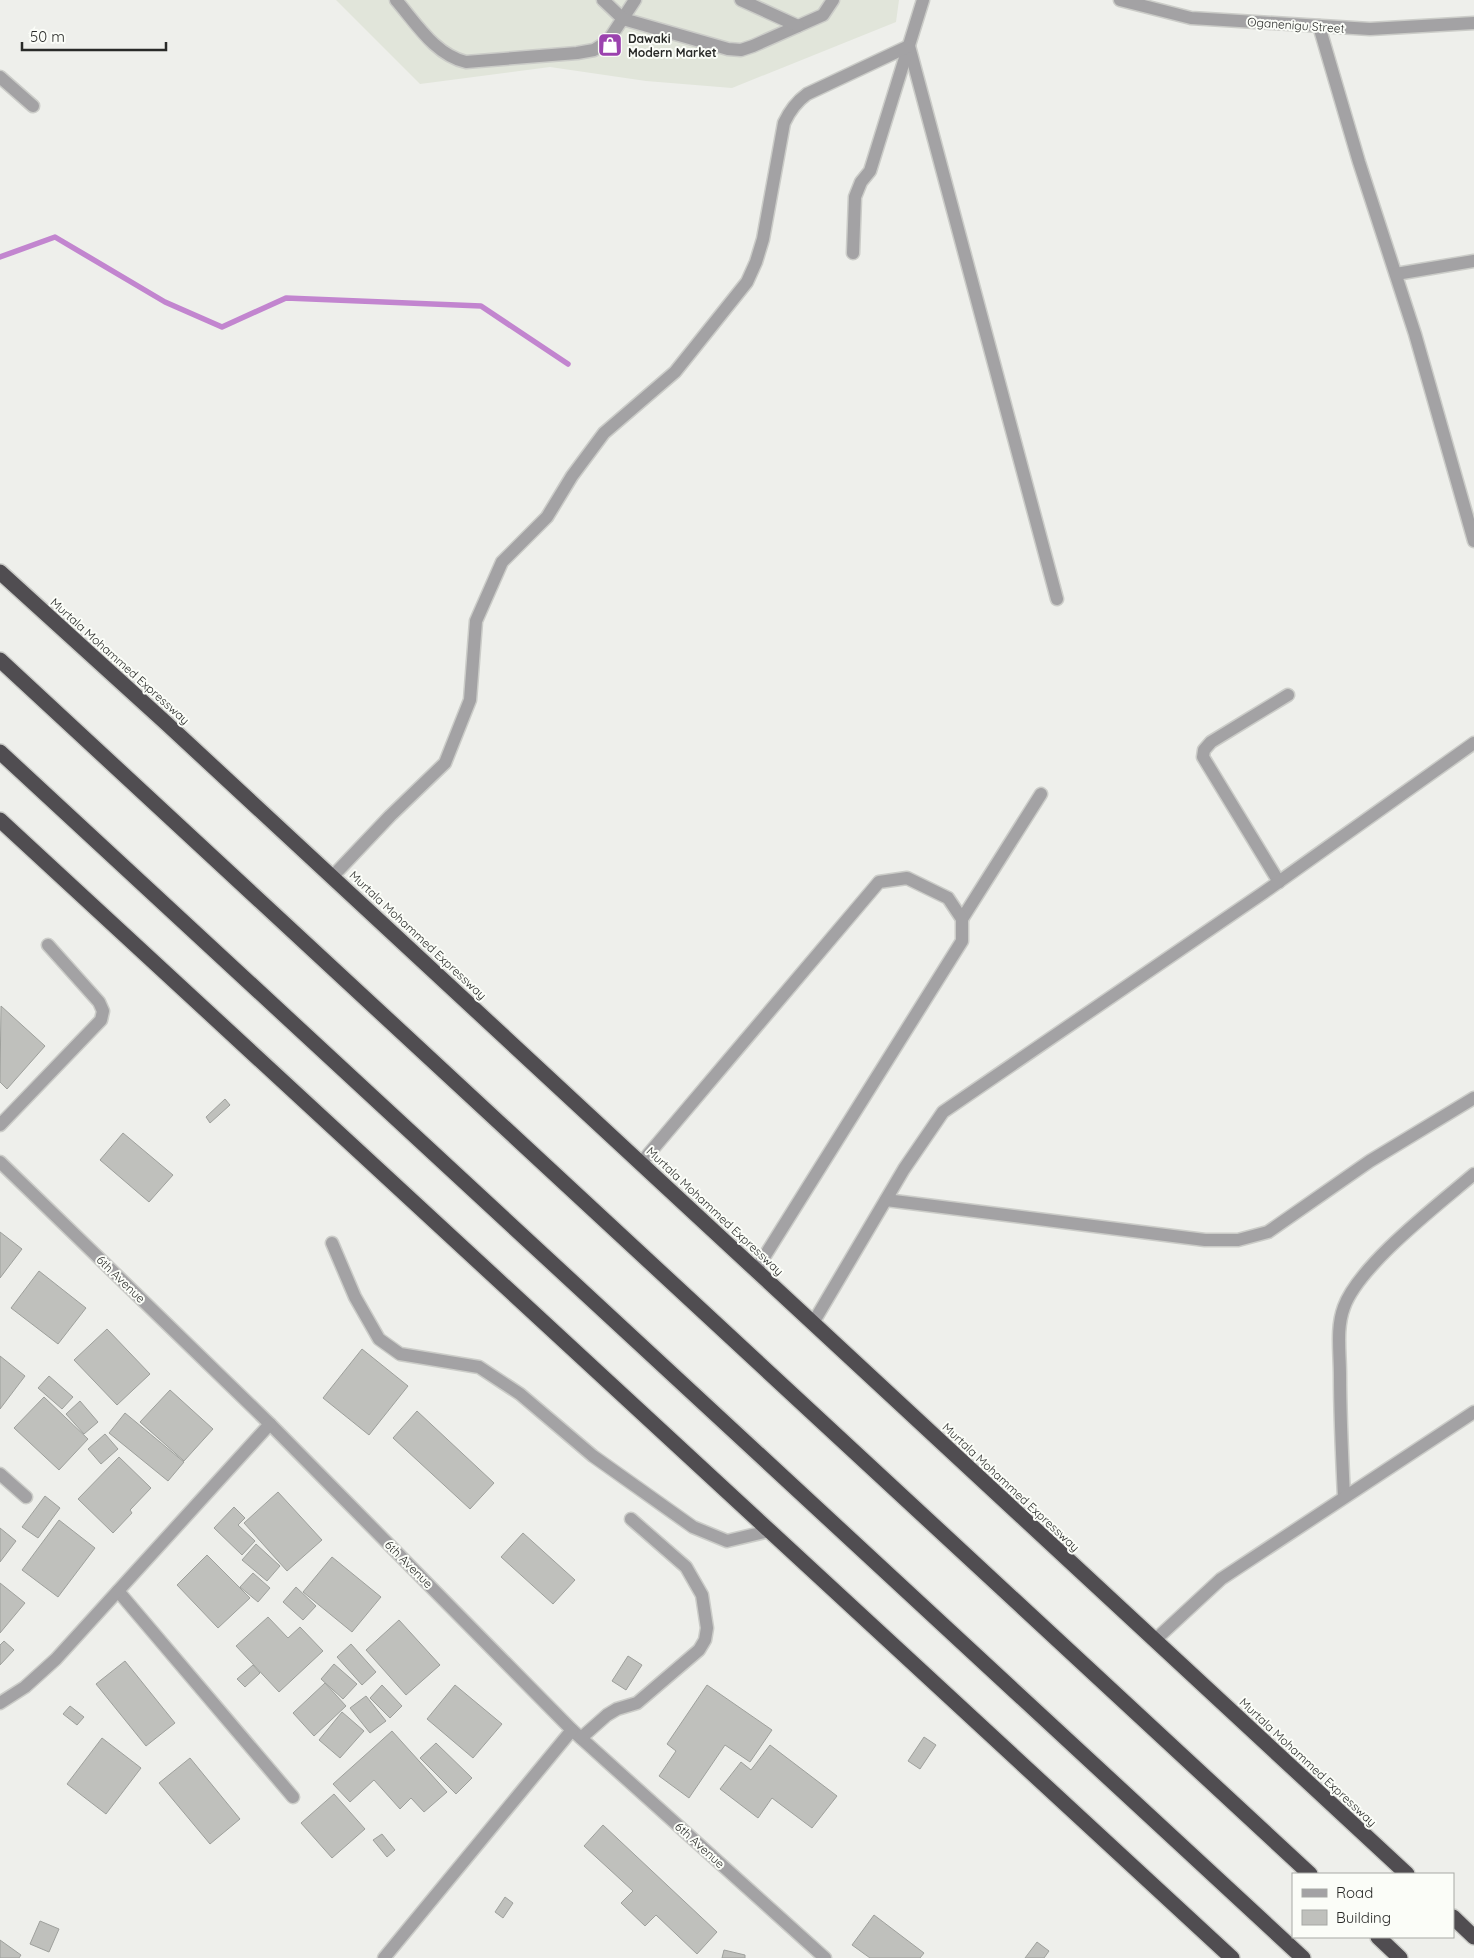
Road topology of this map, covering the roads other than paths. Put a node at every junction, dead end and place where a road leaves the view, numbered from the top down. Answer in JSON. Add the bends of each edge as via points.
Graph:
{"nodes":[{"id":1,"x":396,"y":0,"type":"edge"},
{"id":2,"x":603,"y":0,"type":"edge"},
{"id":3,"x":635,"y":0,"type":"edge"},
{"id":4,"x":740,"y":0,"type":"edge"},
{"id":5,"x":833,"y":0,"type":"edge"},
{"id":6,"x":923,"y":0,"type":"edge"},
{"id":7,"x":1120,"y":0,"type":"edge"},
{"id":8,"x":623,"y":19,"type":"junction"},
{"id":9,"x":1473,"y":21,"type":"edge"},
{"id":10,"x":798,"y":26,"type":"junction"},
{"id":11,"x":1319,"y":26,"type":"junction"},
{"id":12,"x":909,"y":46,"type":"junction"},
{"id":13,"x":0,"y":77,"type":"edge"},
{"id":14,"x":33,"y":106,"type":"dead end"},
{"id":15,"x":853,"y":252,"type":"dead end"},
{"id":16,"x":1474,"y":261,"type":"edge"},
{"id":17,"x":1396,"y":274,"type":"junction"},
{"id":18,"x":1474,"y":541,"type":"edge"},
{"id":19,"x":0,"y":572,"type":"edge"},
{"id":20,"x":1057,"y":599,"type":"dead end"},
{"id":21,"x":0,"y":656,"type":"edge"},
{"id":22,"x":5,"y":664,"type":"edge"},
{"id":23,"x":1288,"y":695,"type":"dead end"},
{"id":24,"x":1474,"y":743,"type":"edge"},
{"id":25,"x":0,"y":752,"type":"edge"},
{"id":26,"x":1041,"y":794,"type":"dead end"},
{"id":27,"x":0,"y":820,"type":"edge"},
{"id":28,"x":332,"y":876,"type":"junction"},
{"id":29,"x":1278,"y":882,"type":"junction"},
{"id":30,"x":962,"y":919,"type":"junction"},
{"id":31,"x":48,"y":944,"type":"dead end"},
{"id":32,"x":1474,"y":1098,"type":"edge"},
{"id":33,"x":0,"y":1125,"type":"edge"},
{"id":34,"x":0,"y":1162,"type":"edge"},
{"id":35,"x":641,"y":1163,"type":"junction"},
{"id":36,"x":1474,"y":1174,"type":"edge"},
{"id":37,"x":886,"y":1200,"type":"junction"},
{"id":38,"x":332,"y":1243,"type":"dead end"},
{"id":39,"x":756,"y":1270,"type":"junction"},
{"id":40,"x":813,"y":1323,"type":"junction"},
{"id":41,"x":1474,"y":1412,"type":"edge"},
{"id":42,"x":270,"y":1424,"type":"junction"},
{"id":43,"x":0,"y":1474,"type":"edge"},
{"id":44,"x":26,"y":1496,"type":"dead end"},
{"id":45,"x":1344,"y":1497,"type":"junction"},
{"id":46,"x":630,"y":1519,"type":"dead end"},
{"id":47,"x":769,"y":1531,"type":"junction"},
{"id":48,"x":118,"y":1591,"type":"junction"},
{"id":49,"x":1155,"y":1640,"type":"junction"},
{"id":50,"x":0,"y":1703,"type":"edge"},
{"id":51,"x":576,"y":1734,"type":"junction"},
{"id":52,"x":293,"y":1797,"type":"dead end"},
{"id":53,"x":1309,"y":1873,"type":"edge"},
{"id":54,"x":1406,"y":1873,"type":"edge"},
{"id":55,"x":1454,"y":1918,"type":"edge"},
{"id":56,"x":1474,"y":1937,"type":"edge"},
{"id":57,"x":1379,"y":1938,"type":"edge"},
{"id":58,"x":384,"y":1958,"type":"edge"},
{"id":59,"x":825,"y":1958,"type":"edge"},
{"id":60,"x":1232,"y":1958,"type":"edge"},
{"id":61,"x":1303,"y":1958,"type":"edge"},
{"id":62,"x":1400,"y":1958,"type":"edge"}],
"edges":[{"from":1,"to":8,"type":"street","via":[[439,49],[453,59],[466,62],[594,50],[608,41]]},
{"from":2,"to":8,"type":"street"},
{"from":3,"to":8,"type":"street"},
{"from":4,"to":10,"type":"street"},
{"from":5,"to":10,"type":"street","via":[[823,15]]},
{"from":6,"to":12,"type":"street"},
{"from":7,"to":11,"type":"street","name":"Oganenigu Street","via":[[1191,18]]},
{"from":8,"to":10,"type":"street","via":[[740,50]]},
{"from":9,"to":11,"type":"street","name":"Oganenigu Street","via":[[1370,30]]},
{"from":11,"to":17,"type":"street"},
{"from":12,"to":15,"type":"street","via":[[870,171],[855,197]]},
{"from":12,"to":20,"type":"street"},
{"from":12,"to":28,"type":"street","via":[[807,94],[790,110],[784,123],[763,239],[746,282],[674,372],[604,433],[572,476],[547,518],[502,562],[476,621],[470,700],[445,763]]},
{"from":13,"to":14,"type":"street"},
{"from":16,"to":17,"type":"street"},
{"from":17,"to":18,"type":"street"},
{"from":19,"to":28,"type":"highway","name":"Murtala Mohammed Expressway"},
{"from":21,"to":22,"type":"highway"},
{"from":22,"to":53,"type":"highway"},
{"from":23,"to":29,"type":"street","via":[[1211,742],[1203,757]]},
{"from":24,"to":29,"type":"street"},
{"from":25,"to":61,"type":"highway"},
{"from":26,"to":30,"type":"street"},
{"from":27,"to":47,"type":"highway"},
{"from":28,"to":35,"type":"highway","name":"Murtala Mohammed Expressway"},
{"from":29,"to":37,"type":"street","via":[[943,1112]]},
{"from":30,"to":35,"type":"street","via":[[948,898],[931,888],[908,878],[879,882]]},
{"from":30,"to":39,"type":"street","via":[[962,941]]},
{"from":31,"to":33,"type":"street","via":[[99,1002],[102,1020]]},
{"from":32,"to":37,"type":"street","via":[[1370,1161],[1268,1232],[1238,1240],[1205,1240]]},
{"from":34,"to":42,"type":"street","name":"6th Avenue"},
{"from":35,"to":39,"type":"highway","name":"Murtala Mohammed Expressway"},
{"from":36,"to":45,"type":"street","via":[[1382,1254],[1344,1306],[1339,1327]]},
{"from":37,"to":40,"type":"street"},
{"from":38,"to":47,"type":"street","via":[[355,1297],[379,1339],[400,1354],[479,1367],[520,1394],[593,1456],[693,1527],[727,1541]]},
{"from":39,"to":40,"type":"highway","name":"Murtala Mohammed Expressway"},
{"from":40,"to":49,"type":"highway","name":"Murtala Mohammed Expressway"},
{"from":41,"to":45,"type":"street"},
{"from":42,"to":48,"type":"street"},
{"from":42,"to":51,"type":"street","name":"6th Avenue"},
{"from":43,"to":44,"type":"street"},
{"from":45,"to":49,"type":"street","via":[[1221,1580]]},
{"from":46,"to":51,"type":"street","via":[[686,1567],[702,1595],[707,1628],[704,1640],[698,1650],[637,1703],[607,1714]]},
{"from":47,"to":60,"type":"highway"},
{"from":48,"to":50,"type":"street","via":[[56,1659]]},
{"from":48,"to":52,"type":"street"},
{"from":49,"to":54,"type":"highway","name":"Murtala Mohammed Expressway"},
{"from":51,"to":58,"type":"street"},
{"from":51,"to":59,"type":"street","name":"6th Avenue"},
{"from":55,"to":56,"type":"highway"},
{"from":57,"to":62,"type":"highway"}]}
